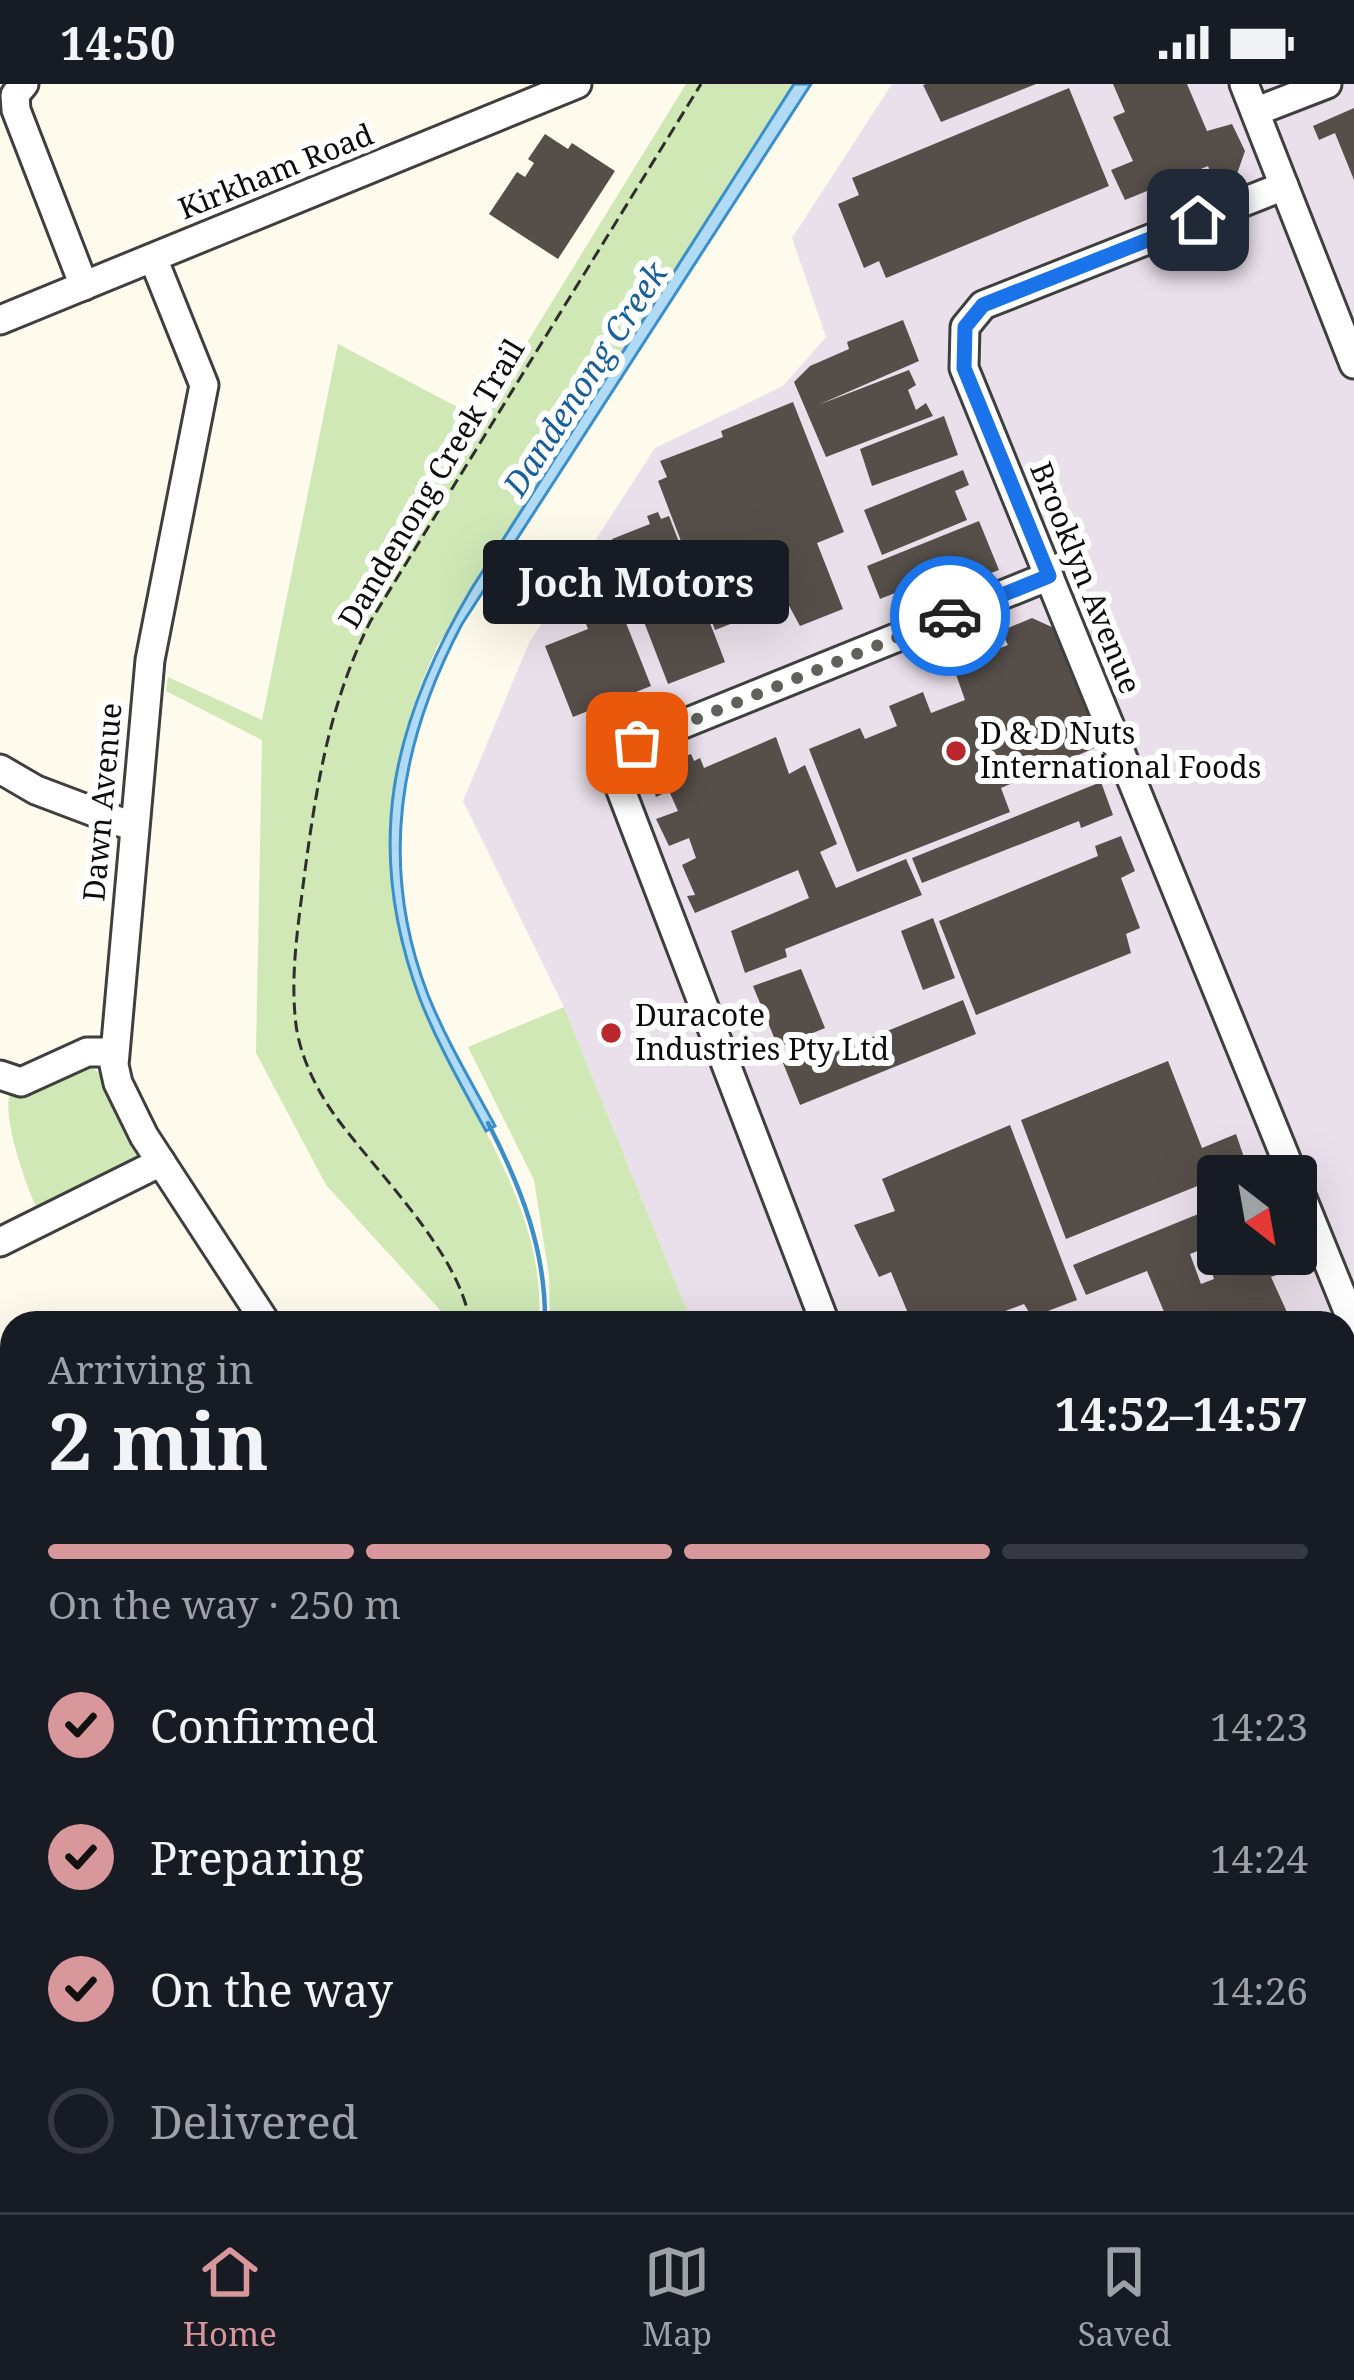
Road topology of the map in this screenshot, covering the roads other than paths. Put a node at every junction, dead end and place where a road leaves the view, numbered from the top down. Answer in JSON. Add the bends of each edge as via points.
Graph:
{"nodes":[{"id":1,"x":23,"y":84,"type":"edge"},
{"id":2,"x":577,"y":84,"type":"edge"},
{"id":3,"x":1244,"y":84,"type":"edge"},
{"id":4,"x":1327,"y":84,"type":"edge"},
{"id":5,"x":1257,"y":112,"type":"junction"},
{"id":6,"x":1283,"y":186,"type":"junction"},
{"id":7,"x":153,"y":258,"type":"junction"},
{"id":8,"x":84,"y":286,"type":"junction"},
{"id":9,"x":0,"y":320,"type":"edge"},
{"id":10,"x":1354,"y":364,"type":"edge"},
{"id":11,"x":1049,"y":576,"type":"junction"},
{"id":12,"x":0,"y":769,"type":"edge"},
{"id":13,"x":134,"y":827,"type":"junction"},
{"id":14,"x":114,"y":1052,"type":"junction"},
{"id":15,"x":0,"y":1076,"type":"edge"},
{"id":16,"x":1284,"y":1155,"type":"edge"},
{"id":17,"x":161,"y":1162,"type":"junction"},
{"id":18,"x":1317,"y":1236,"type":"edge"},
{"id":19,"x":0,"y":1243,"type":"edge"},
{"id":20,"x":258,"y":1311,"type":"edge"},
{"id":21,"x":820,"y":1311,"type":"edge"},
{"id":22,"x":1348,"y":1311,"type":"edge"}],
"edges":[{"from":1,"to":8,"type":"street","via":[[16,110]]},
{"from":2,"to":7,"type":"street","name":"Kirkham Road"},
{"from":3,"to":5,"type":"street"},
{"from":4,"to":5,"type":"street"},
{"from":5,"to":6,"type":"street"},
{"from":6,"to":10,"type":"street"},
{"from":6,"to":11,"type":"street","name":"Brooklyn Avenue","via":[[983,305],[965,327],[964,368]]},
{"from":7,"to":8,"type":"street","name":"Kirkham Road"},
{"from":7,"to":13,"type":"street","name":"Dawn Avenue","via":[[204,385],[150,660]]},
{"from":8,"to":9,"type":"street","name":"Kirkham Road"},
{"from":11,"to":16,"type":"street","name":"Brooklyn Avenue"},
{"from":11,"to":21,"type":"street","via":[[637,743],[622,760],[619,785]]},
{"from":12,"to":13,"type":"street"},
{"from":13,"to":14,"type":"street","name":"Dawn Avenue"},
{"from":14,"to":15,"type":"street","via":[[87,1052],[21,1082]]},
{"from":14,"to":17,"type":"street","name":"Dawn Avenue","via":[[118,1083]]},
{"from":17,"to":19,"type":"street"},
{"from":17,"to":20,"type":"street","name":"Dawn Avenue"},
{"from":18,"to":22,"type":"street","name":"Brooklyn Avenue"}]}
